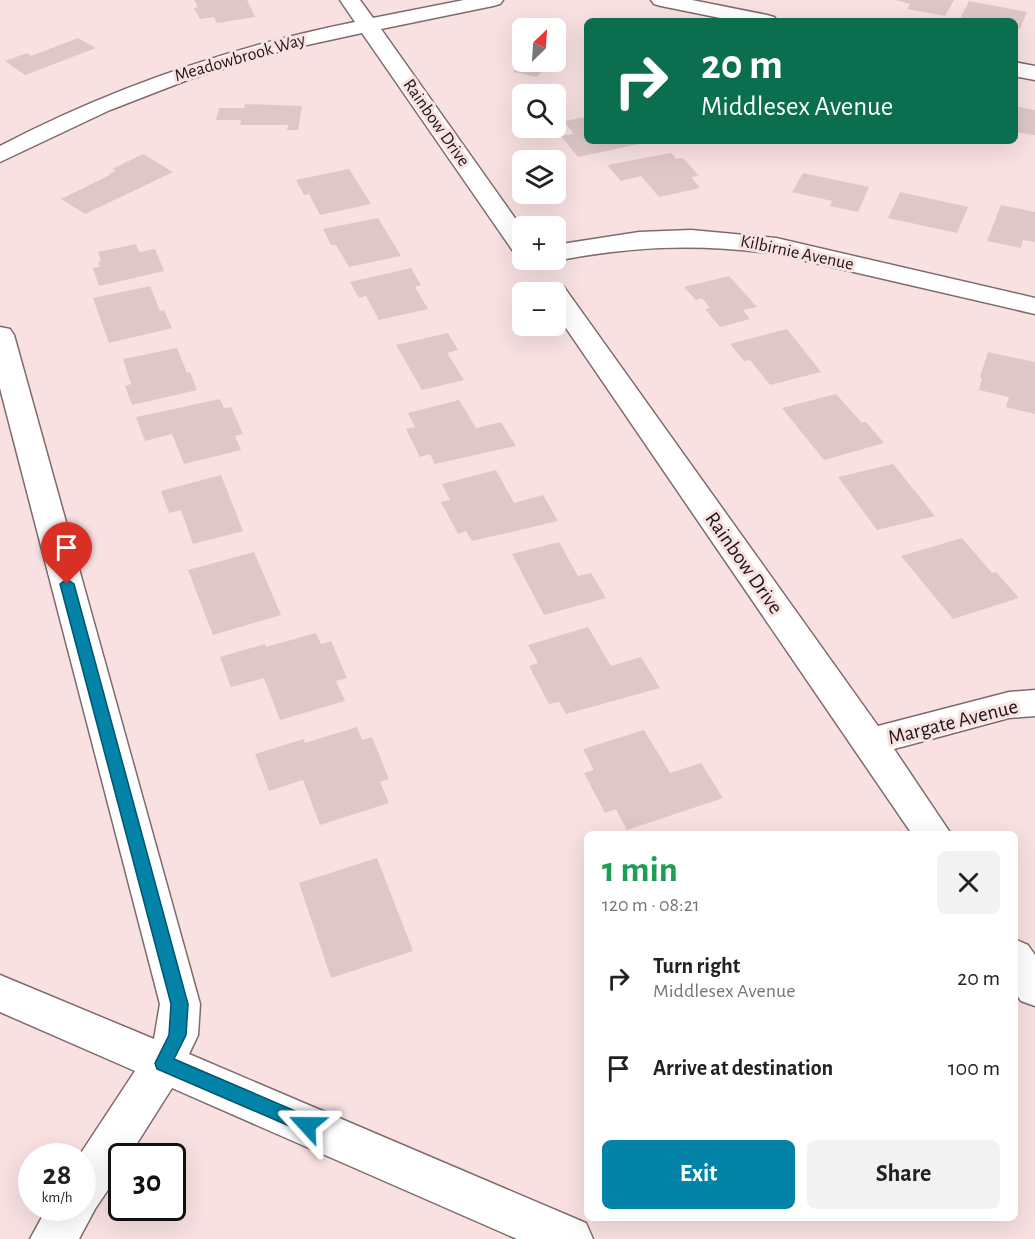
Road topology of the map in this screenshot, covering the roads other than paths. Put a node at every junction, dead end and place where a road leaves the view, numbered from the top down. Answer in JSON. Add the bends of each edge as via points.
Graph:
{"nodes":[{"id":1,"x":350,"y":0,"type":"edge"},
{"id":2,"x":493,"y":0,"type":"edge"},
{"id":3,"x":661,"y":0,"type":"edge"},
{"id":4,"x":752,"y":18,"type":"edge"},
{"id":5,"x":368,"y":26,"type":"junction"},
{"id":6,"x":1018,"y":70,"type":"edge"},
{"id":7,"x":1035,"y":73,"type":"edge"},
{"id":8,"x":0,"y":156,"type":"edge"},
{"id":9,"x":512,"y":232,"type":"edge"},
{"id":10,"x":566,"y":252,"type":"edge"},
{"id":11,"x":1035,"y":306,"type":"edge"},
{"id":12,"x":566,"y":309,"type":"edge"},
{"id":13,"x":0,"y":335,"type":"edge"},
{"id":14,"x":1035,"y":703,"type":"edge"},
{"id":15,"x":870,"y":742,"type":"junction"},
{"id":16,"x":930,"y":831,"type":"edge"},
{"id":17,"x":1018,"y":963,"type":"edge"},
{"id":18,"x":1035,"y":988,"type":"edge"},
{"id":19,"x":0,"y":993,"type":"edge"},
{"id":20,"x":164,"y":1063,"type":"junction"},
{"id":21,"x":96,"y":1170,"type":"edge"},
{"id":22,"x":65,"y":1221,"type":"edge"},
{"id":23,"x":53,"y":1239,"type":"edge"},
{"id":24,"x":570,"y":1239,"type":"edge"}],
"edges":[{"from":1,"to":5,"type":"street","name":"Rainbow Drive"},
{"from":2,"to":5,"type":"street","name":"Meadowbrook Way"},
{"from":3,"to":4,"type":"street"},
{"from":5,"to":8,"type":"street","name":"Meadowbrook Way","via":[[209,64],[110,101]]},
{"from":5,"to":9,"type":"street","name":"Rainbow Drive"},
{"from":6,"to":7,"type":"street"},
{"from":10,"to":11,"type":"street","name":"Kilbirnie Avenue","via":[[641,238],[732,239]]},
{"from":12,"to":15,"type":"street","name":"Rainbow Drive"},
{"from":13,"to":20,"type":"street","via":[[180,1004],[177,1035]]},
{"from":14,"to":15,"type":"street","name":"Margate Avenue","via":[[1008,705]]},
{"from":15,"to":16,"type":"street","name":"Rainbow Drive"},
{"from":17,"to":18,"type":"street"},
{"from":19,"to":20,"type":"street"},
{"from":20,"to":21,"type":"street"},
{"from":20,"to":24,"type":"street"},
{"from":22,"to":23,"type":"street"}]}
